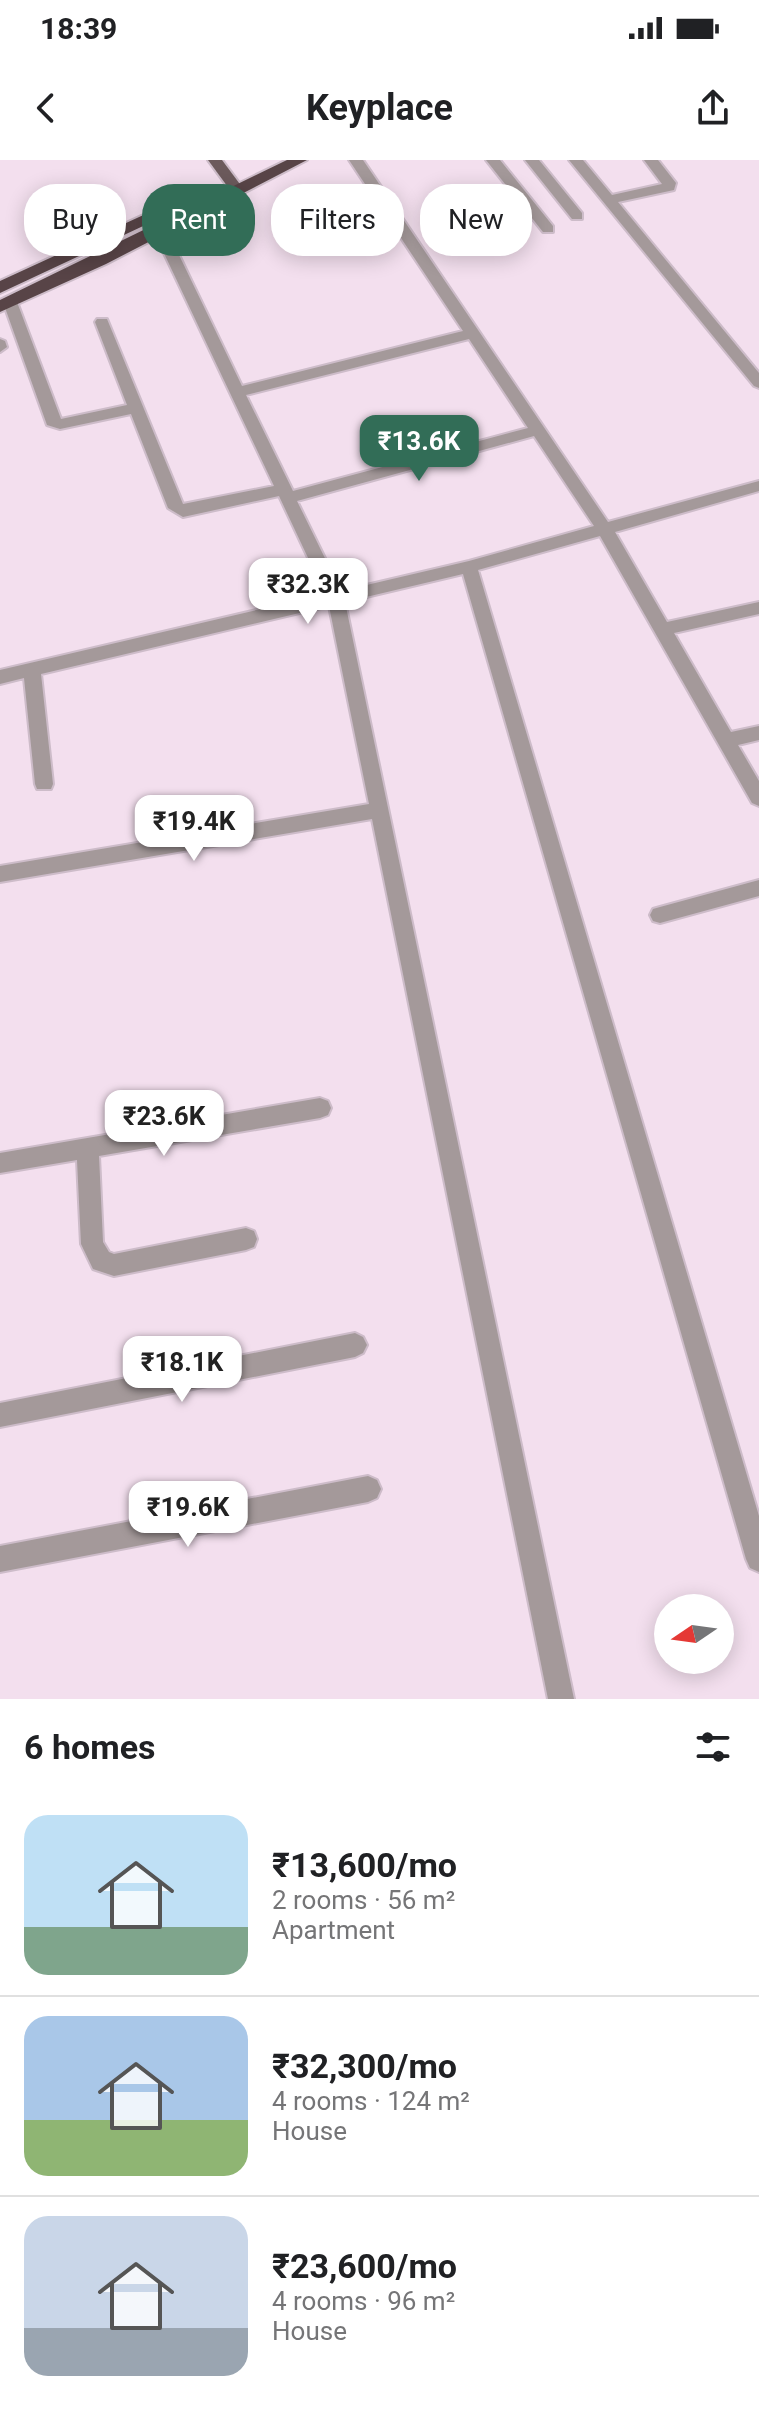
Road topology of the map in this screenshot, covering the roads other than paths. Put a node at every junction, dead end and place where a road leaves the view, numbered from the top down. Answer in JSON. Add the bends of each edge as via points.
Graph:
{"nodes":[{"id":1,"x":215,"y":160,"type":"edge"},
{"id":2,"x":272,"y":160,"type":"edge"},
{"id":3,"x":299,"y":160,"type":"edge"},
{"id":4,"x":356,"y":160,"type":"edge"},
{"id":5,"x":493,"y":160,"type":"edge"},
{"id":6,"x":532,"y":160,"type":"edge"},
{"id":7,"x":576,"y":160,"type":"edge"},
{"id":8,"x":651,"y":160,"type":"edge"},
{"id":9,"x":233,"y":184,"type":"edge"},
{"id":10,"x":236,"y":184,"type":"edge"},
{"id":11,"x":237,"y":184,"type":"edge"},
{"id":12,"x":610,"y":200,"type":"junction"},
{"id":13,"x":577,"y":216,"type":"dead end"},
{"id":14,"x":548,"y":229,"type":"dead end"},
{"id":15,"x":142,"y":230,"type":"edge"},
{"id":16,"x":142,"y":238,"type":"edge"},
{"id":17,"x":172,"y":256,"type":"edge"},
{"id":18,"x":3,"y":299,"type":"edge"},
{"id":19,"x":102,"y":322,"type":"dead end"},
{"id":20,"x":473,"y":333,"type":"junction"},
{"id":21,"x":759,"y":383,"type":"edge"},
{"id":22,"x":237,"y":392,"type":"junction"},
{"id":23,"x":135,"y":408,"type":"junction"},
{"id":24,"x":539,"y":430,"type":"junction"},
{"id":25,"x":759,"y":486,"type":"edge"},
{"id":26,"x":286,"y":493,"type":"junction"},
{"id":27,"x":605,"y":530,"type":"junction"},
{"id":28,"x":469,"y":567,"type":"junction"},
{"id":29,"x":336,"y":599,"type":"junction"},
{"id":30,"x":759,"y":608,"type":"edge"},
{"id":31,"x":663,"y":629,"type":"junction"},
{"id":32,"x":32,"y":670,"type":"junction"},
{"id":33,"x":0,"y":677,"type":"edge"},
{"id":34,"x":759,"y":733,"type":"edge"},
{"id":35,"x":727,"y":740,"type":"junction"},
{"id":36,"x":44,"y":784,"type":"dead end"},
{"id":37,"x":759,"y":798,"type":"edge"},
{"id":38,"x":380,"y":810,"type":"junction"},
{"id":39,"x":0,"y":874,"type":"edge"},
{"id":40,"x":759,"y":888,"type":"edge"},
{"id":41,"x":660,"y":915,"type":"dead end"},
{"id":42,"x":320,"y":1108,"type":"dead end"},
{"id":43,"x":88,"y":1148,"type":"junction"},
{"id":44,"x":0,"y":1163,"type":"edge"},
{"id":45,"x":246,"y":1239,"type":"dead end"},
{"id":46,"x":355,"y":1345,"type":"dead end"},
{"id":47,"x":0,"y":1415,"type":"edge"},
{"id":48,"x":368,"y":1489,"type":"dead end"},
{"id":49,"x":0,"y":1559,"type":"edge"},
{"id":50,"x":759,"y":1559,"type":"edge"},
{"id":51,"x":561,"y":1699,"type":"edge"}],
"edges":[{"from":1,"to":9,"type":"main road"},
{"from":2,"to":10,"type":"highway"},
{"from":3,"to":11,"type":"highway"},
{"from":4,"to":20,"type":"street"},
{"from":5,"to":14,"type":"street"},
{"from":6,"to":13,"type":"street"},
{"from":7,"to":12,"type":"street"},
{"from":8,"to":12,"type":"street","via":[[669,187]]},
{"from":12,"to":21,"type":"street"},
{"from":15,"to":18,"type":"highway"},
{"from":16,"to":18,"type":"highway"},
{"from":17,"to":22,"type":"street"},
{"from":18,"to":23,"type":"street","via":[[52,421],[60,424]]},
{"from":19,"to":23,"type":"street"},
{"from":20,"to":22,"type":"street"},
{"from":20,"to":24,"type":"street"},
{"from":22,"to":26,"type":"street"},
{"from":23,"to":26,"type":"street","via":[[176,508]]},
{"from":24,"to":26,"type":"street"},
{"from":24,"to":27,"type":"street"},
{"from":25,"to":27,"type":"street"},
{"from":26,"to":29,"type":"street"},
{"from":27,"to":28,"type":"street"},
{"from":27,"to":31,"type":"street"},
{"from":28,"to":29,"type":"street"},
{"from":28,"to":50,"type":"street"},
{"from":29,"to":32,"type":"street"},
{"from":29,"to":38,"type":"street"},
{"from":30,"to":31,"type":"street"},
{"from":31,"to":35,"type":"street"},
{"from":32,"to":33,"type":"street"},
{"from":32,"to":36,"type":"street"},
{"from":34,"to":35,"type":"street"},
{"from":35,"to":37,"type":"street"},
{"from":38,"to":39,"type":"street"},
{"from":38,"to":51,"type":"street"},
{"from":40,"to":41,"type":"street"},
{"from":42,"to":43,"type":"street"},
{"from":43,"to":44,"type":"street"},
{"from":43,"to":45,"type":"street","via":[[92,1244],[101,1261],[114,1265]]},
{"from":46,"to":47,"type":"street"},
{"from":48,"to":49,"type":"street"}]}
